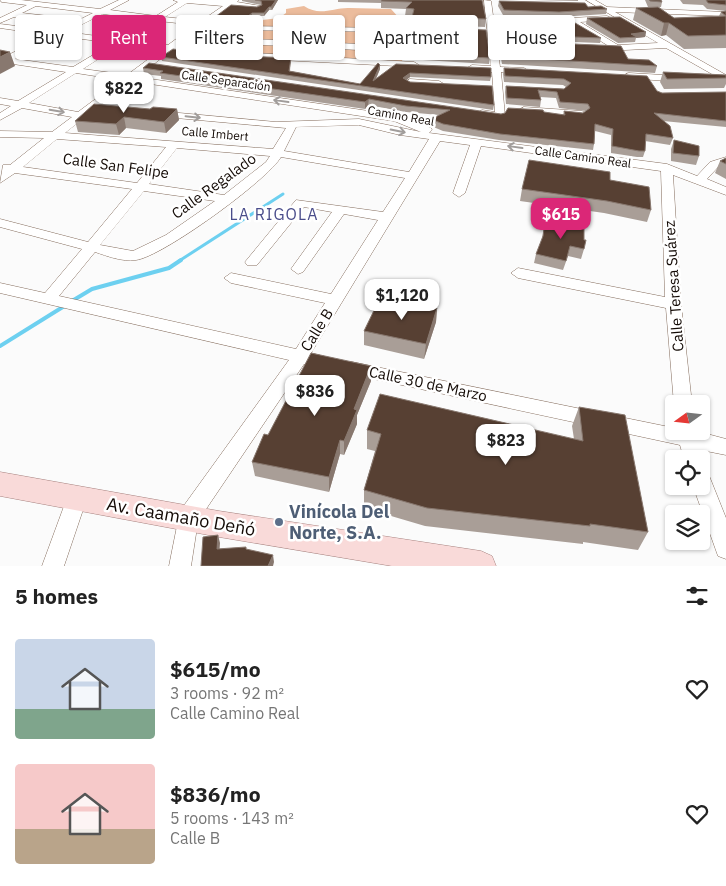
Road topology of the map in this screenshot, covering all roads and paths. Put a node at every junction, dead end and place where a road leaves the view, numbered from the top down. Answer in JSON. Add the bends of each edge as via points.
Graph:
{"nodes":[{"id":1,"x":2,"y":0,"type":"edge"},
{"id":2,"x":90,"y":0,"type":"edge"},
{"id":3,"x":125,"y":0,"type":"edge"},
{"id":4,"x":176,"y":0,"type":"edge"},
{"id":5,"x":186,"y":0,"type":"edge"},
{"id":6,"x":483,"y":1,"type":"edge"},
{"id":7,"x":38,"y":2,"type":"edge"},
{"id":8,"x":232,"y":2,"type":"edge"},
{"id":9,"x":497,"y":2,"type":"edge"},
{"id":10,"x":260,"y":3,"type":"edge"},
{"id":11,"x":594,"y":4,"type":"edge"},
{"id":12,"x":72,"y":8,"type":"junction"},
{"id":13,"x":102,"y":12,"type":"junction"},
{"id":14,"x":12,"y":14,"type":"junction"},
{"id":15,"x":252,"y":14,"type":"edge"},
{"id":16,"x":726,"y":14,"type":"edge"},
{"id":17,"x":23,"y":15,"type":"edge"},
{"id":18,"x":130,"y":15,"type":"edge"},
{"id":19,"x":163,"y":15,"type":"edge"},
{"id":20,"x":213,"y":15,"type":"edge"},
{"id":21,"x":488,"y":16,"type":"edge"},
{"id":22,"x":618,"y":18,"type":"junction"},
{"id":23,"x":575,"y":20,"type":"edge"},
{"id":24,"x":0,"y":21,"type":"edge"},
{"id":25,"x":575,"y":21,"type":"edge"},
{"id":26,"x":82,"y":22,"type":"edge"},
{"id":27,"x":263,"y":25,"type":"edge"},
{"id":28,"x":0,"y":26,"type":"edge"},
{"id":29,"x":15,"y":28,"type":"edge"},
{"id":30,"x":355,"y":28,"type":"edge"},
{"id":31,"x":263,"y":42,"type":"edge"},
{"id":32,"x":176,"y":43,"type":"edge"},
{"id":33,"x":666,"y":44,"type":"junction"},
{"id":34,"x":355,"y":47,"type":"edge"},
{"id":35,"x":166,"y":48,"type":"edge"},
{"id":36,"x":170,"y":48,"type":"junction"},
{"id":37,"x":594,"y":48,"type":"edge"},
{"id":38,"x":618,"y":48,"type":"junction"},
{"id":39,"x":176,"y":49,"type":"edge"},
{"id":40,"x":15,"y":54,"type":"edge"},
{"id":41,"x":263,"y":56,"type":"edge"},
{"id":42,"x":3,"y":59,"type":"edge"},
{"id":43,"x":92,"y":59,"type":"edge"},
{"id":44,"x":496,"y":60,"type":"edge"},
{"id":45,"x":150,"y":64,"type":"junction"},
{"id":46,"x":168,"y":66,"type":"edge"},
{"id":47,"x":459,"y":67,"type":"edge"},
{"id":48,"x":496,"y":69,"type":"junction"},
{"id":49,"x":72,"y":71,"type":"junction"},
{"id":50,"x":535,"y":71,"type":"edge"},
{"id":51,"x":621,"y":76,"type":"edge"},
{"id":52,"x":130,"y":79,"type":"junction"},
{"id":53,"x":688,"y":79,"type":"edge"},
{"id":54,"x":707,"y":80,"type":"edge"},
{"id":55,"x":726,"y":80,"type":"edge"},
{"id":56,"x":410,"y":82,"type":"junction"},
{"id":57,"x":448,"y":85,"type":"edge"},
{"id":58,"x":408,"y":96,"type":"edge"},
{"id":59,"x":0,"y":101,"type":"edge"},
{"id":60,"x":20,"y":105,"type":"junction"},
{"id":61,"x":92,"y":106,"type":"junction"},
{"id":62,"x":112,"y":108,"type":"edge"},
{"id":63,"x":330,"y":108,"type":"junction"},
{"id":64,"x":506,"y":111,"type":"junction"},
{"id":65,"x":472,"y":112,"type":"edge"},
{"id":66,"x":150,"y":113,"type":"edge"},
{"id":67,"x":79,"y":114,"type":"junction"},
{"id":68,"x":372,"y":114,"type":"junction"},
{"id":69,"x":582,"y":114,"type":"edge"},
{"id":70,"x":0,"y":118,"type":"edge"},
{"id":71,"x":324,"y":122,"type":"junction"},
{"id":72,"x":359,"y":122,"type":"junction"},
{"id":73,"x":293,"y":124,"type":"junction"},
{"id":74,"x":0,"y":134,"type":"edge"},
{"id":75,"x":53,"y":135,"type":"junction"},
{"id":76,"x":437,"y":136,"type":"junction"},
{"id":77,"x":477,"y":142,"type":"junction"},
{"id":78,"x":175,"y":144,"type":"junction"},
{"id":79,"x":277,"y":153,"type":"junction"},
{"id":80,"x":726,"y":160,"type":"edge"},
{"id":81,"x":0,"y":166,"type":"edge"},
{"id":82,"x":13,"y":168,"type":"junction"},
{"id":83,"x":667,"y":168,"type":"junction"},
{"id":84,"x":412,"y":176,"type":"junction"},
{"id":85,"x":0,"y":179,"type":"edge"},
{"id":86,"x":700,"y":180,"type":"junction"},
{"id":87,"x":142,"y":186,"type":"junction"},
{"id":88,"x":726,"y":191,"type":"edge"},
{"id":89,"x":459,"y":193,"type":"dead end"},
{"id":90,"x":228,"y":198,"type":"junction"},
{"id":91,"x":341,"y":209,"type":"junction"},
{"id":92,"x":387,"y":217,"type":"junction"},
{"id":93,"x":0,"y":223,"type":"edge"},
{"id":94,"x":92,"y":246,"type":"junction"},
{"id":95,"x":252,"y":262,"type":"dead end"},
{"id":96,"x":298,"y":269,"type":"dead end"},
{"id":97,"x":518,"y":274,"type":"dead end"},
{"id":98,"x":231,"y":278,"type":"dead end"},
{"id":99,"x":0,"y":288,"type":"edge"},
{"id":100,"x":52,"y":299,"type":"junction"},
{"id":101,"x":335,"y":300,"type":"junction"},
{"id":102,"x":673,"y":304,"type":"junction"},
{"id":103,"x":300,"y":357,"type":"junction"},
{"id":104,"x":682,"y":395,"type":"edge"},
{"id":105,"x":665,"y":430,"type":"edge"},
{"id":106,"x":704,"y":440,"type":"edge"},
{"id":107,"x":726,"y":447,"type":"edge"},
{"id":108,"x":0,"y":484,"type":"edge"},
{"id":109,"x":707,"y":495,"type":"edge"},
{"id":110,"x":77,"y":498,"type":"junction"},
{"id":111,"x":188,"y":518,"type":"junction"},
{"id":112,"x":726,"y":548,"type":"edge"},
{"id":113,"x":397,"y":560,"type":"edge"},
{"id":114,"x":53,"y":566,"type":"edge"},
{"id":115,"x":180,"y":566,"type":"edge"},
{"id":116,"x":481,"y":566,"type":"edge"}],
"edges":[{"from":1,"to":7,"type":"street"},
{"from":2,"to":12,"type":"street"},
{"from":3,"to":13,"type":"street"},
{"from":4,"to":5,"type":"street"},
{"from":5,"to":8,"type":"street"},
{"from":5,"to":19,"type":"street"},
{"from":6,"to":9,"type":"street"},
{"from":6,"to":21,"type":"street"},
{"from":7,"to":12,"type":"street"},
{"from":7,"to":14,"type":"street"},
{"from":8,"to":10,"type":"street"},
{"from":8,"to":20,"type":"street"},
{"from":10,"to":15,"type":"street"},
{"from":11,"to":16,"type":"street"},
{"from":11,"to":22,"type":"street"},
{"from":12,"to":13,"type":"street"},
{"from":13,"to":18,"type":"street"},
{"from":13,"to":26,"type":"street"},
{"from":14,"to":17,"type":"street"},
{"from":14,"to":24,"type":"street"},
{"from":22,"to":23,"type":"street"},
{"from":22,"to":33,"type":"street"},
{"from":25,"to":38,"type":"street"},
{"from":27,"to":30,"type":"street"},
{"from":28,"to":29,"type":"street"},
{"from":31,"to":34,"type":"street"},
{"from":32,"to":36,"type":"street"},
{"from":33,"to":38,"type":"street"},
{"from":33,"to":55,"type":"street"},
{"from":35,"to":36,"type":"street"},
{"from":36,"to":39,"type":"street"},
{"from":36,"to":45,"type":"street"},
{"from":37,"to":38,"type":"street"},
{"from":40,"to":42,"type":"street"},
{"from":41,"to":56,"type":"street","via":[[417,65]]},
{"from":42,"to":49,"type":"street","name":"Calle Separación"},
{"from":43,"to":49,"type":"street"},
{"from":44,"to":48,"type":"street"},
{"from":45,"to":46,"type":"street"},
{"from":45,"to":52,"type":"street"},
{"from":47,"to":48,"type":"street"},
{"from":48,"to":50,"type":"street"},
{"from":48,"to":64,"type":"street","via":[[497,87]]},
{"from":49,"to":52,"type":"street","name":"Calle Separación"},
{"from":49,"to":60,"type":"street"},
{"from":51,"to":53,"type":"street","via":[[652,81]]},
{"from":52,"to":61,"type":"street"},
{"from":63,"to":52,"type":"street","name":"Calle Separación","one_way":true},
{"from":54,"to":55,"type":"street"},
{"from":56,"to":57,"type":"street"},
{"from":56,"to":58,"type":"street"},
{"from":59,"to":60,"type":"street"},
{"from":60,"to":67,"type":"street","one_way":true},
{"from":60,"to":70,"type":"street"},
{"from":61,"to":62,"type":"street"},
{"from":61,"to":67,"type":"street"},
{"from":63,"to":68,"type":"street","name":"Calle Separación"},
{"from":63,"to":71,"type":"street"},
{"from":64,"to":65,"type":"street"},
{"from":64,"to":69,"type":"street"},
{"from":66,"to":73,"type":"street","name":"Camino Real","one_way":true,"via":[[256,124]]},
{"from":67,"to":75,"type":"street"},
{"from":68,"to":72,"type":"street","via":[[362,117]]},
{"from":68,"to":76,"type":"street","name":"Calle Separación","via":[[399,114]]},
{"from":71,"to":72,"type":"street","name":"Camino Real"},
{"from":71,"to":73,"type":"street","name":"Camino Real"},
{"from":72,"to":76,"type":"street","name":"Camino Real","one_way":true,"via":[[400,132]]},
{"from":73,"to":79,"type":"street","name":"Calle Regalado"},
{"from":74,"to":75,"type":"street","name":"Calle Imbert"},
{"from":75,"to":78,"type":"street","name":"Calle Imbert"},
{"from":75,"to":82,"type":"street"},
{"from":76,"to":77,"type":"street","name":"Calle Camino Real"},
{"from":76,"to":84,"type":"street","name":"Calle B"},
{"from":83,"to":77,"type":"street","name":"Calle Camino Real","one_way":true},
{"from":77,"to":89,"type":"street"},
{"from":78,"to":79,"type":"street","name":"Calle Imbert"},
{"from":78,"to":87,"type":"street"},
{"from":79,"to":84,"type":"street","name":"Calle Imbert"},
{"from":79,"to":90,"type":"street","name":"Calle Regalado","via":[[271,164]]},
{"from":80,"to":86,"type":"street","via":[[711,166]]},
{"from":81,"to":82,"type":"street","name":"Calle San Felipe"},
{"from":82,"to":85,"type":"street"},
{"from":82,"to":87,"type":"street","name":"Calle San Felipe"},
{"from":83,"to":86,"type":"street","name":"Calle Camino Real"},
{"from":83,"to":102,"type":"street","name":"Calle Teresa Suárez"},
{"from":84,"to":92,"type":"street","name":"Calle B"},
{"from":86,"to":88,"type":"street","name":"Calle Camino Real"},
{"from":87,"to":90,"type":"street","name":"Calle San Felipe"},
{"from":87,"to":94,"type":"street"},
{"from":90,"to":94,"type":"street","name":"Calle Regalado","via":[[170,238],[136,256]]},
{"from":91,"to":92,"type":"street"},
{"from":91,"to":95,"type":"street","via":[[301,203]]},
{"from":91,"to":96,"type":"street"},
{"from":92,"to":101,"type":"street","name":"Calle B"},
{"from":93,"to":94,"type":"street"},
{"from":94,"to":100,"type":"street"},
{"from":97,"to":102,"type":"street"},
{"from":98,"to":101,"type":"street"},
{"from":99,"to":100,"type":"street"},
{"from":100,"to":103,"type":"street","name":"Calle 30 de Marzo"},
{"from":101,"to":103,"type":"street","name":"Calle B"},
{"from":102,"to":104,"type":"street","name":"Calle Teresa Suárez"},
{"from":103,"to":105,"type":"street","name":"Calle 30 de Marzo"},
{"from":103,"to":111,"type":"street","name":"Calle B"},
{"from":106,"to":107,"type":"street","name":"Calle 30 de Marzo"},
{"from":108,"to":110,"type":"main road","name":"Av. Caamaño Deñó"},
{"from":109,"to":112,"type":"street"},
{"from":110,"to":111,"type":"main road","name":"Av. Caamaño Deñó"},
{"from":110,"to":114,"type":"street"},
{"from":111,"to":113,"type":"main road","name":"Av. Caamaño Deñó"},
{"from":111,"to":115,"type":"street"},
{"from":113,"to":116,"type":"main road","name":"Av. Caamaño Deñó"}]}
